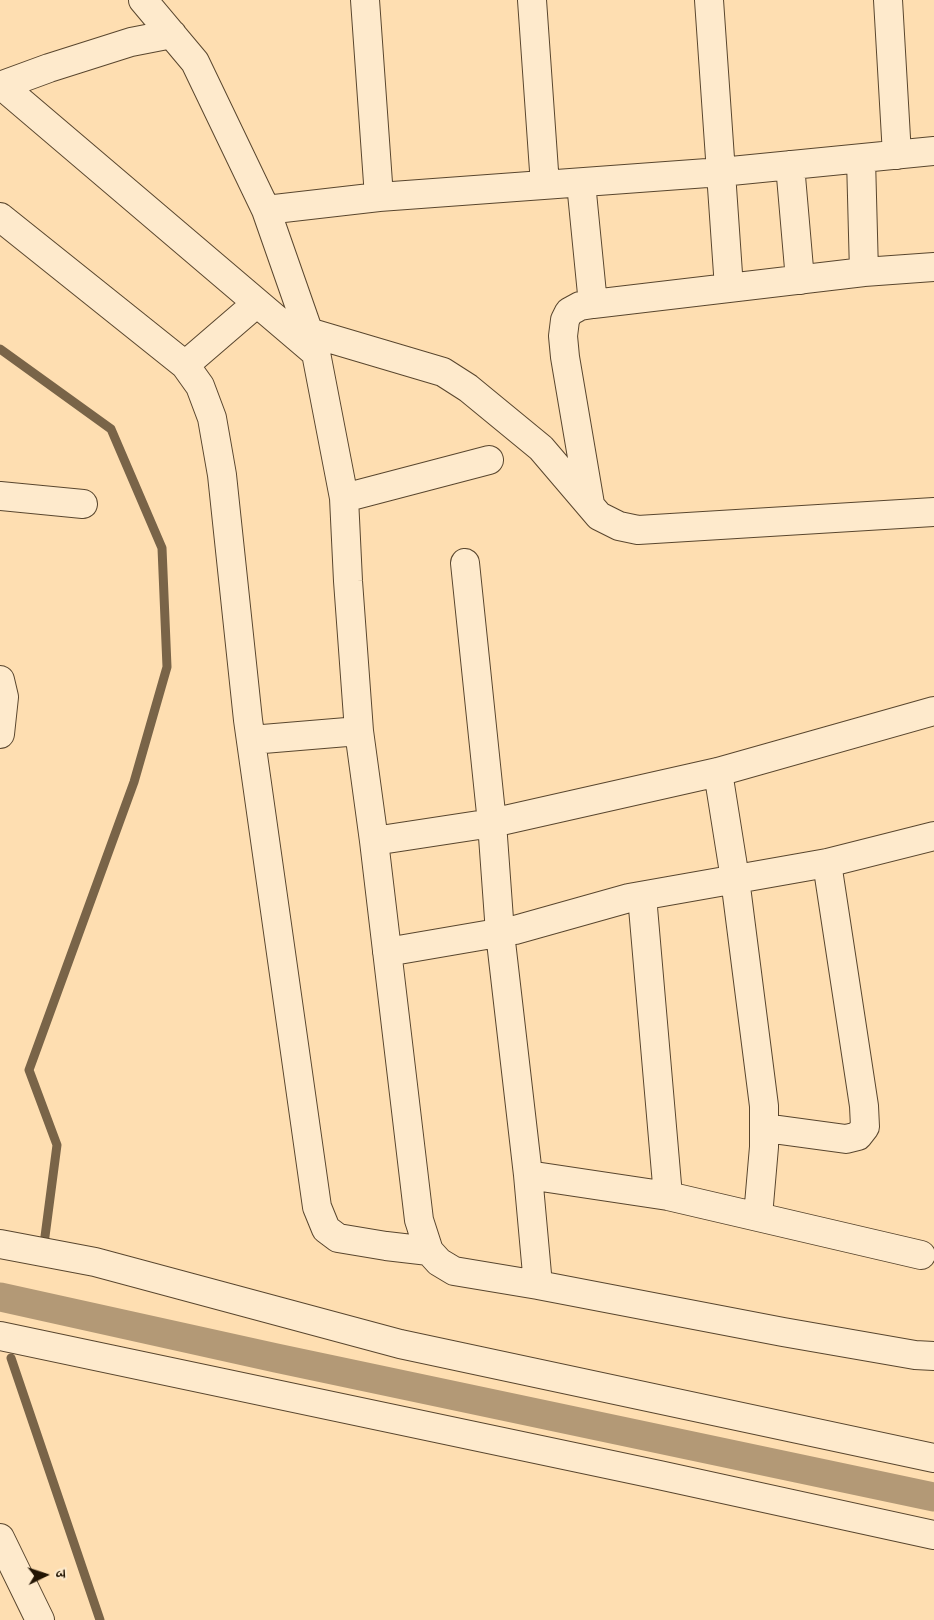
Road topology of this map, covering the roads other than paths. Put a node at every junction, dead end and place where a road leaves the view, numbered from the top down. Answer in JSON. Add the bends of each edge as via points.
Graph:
{"nodes":[{"id":1,"x":143,"y":0,"type":"edge"},
{"id":2,"x":365,"y":0,"type":"edge"},
{"id":3,"x":532,"y":0,"type":"edge"},
{"id":4,"x":709,"y":0,"type":"edge"},
{"id":5,"x":888,"y":0,"type":"edge"},
{"id":6,"x":172,"y":34,"type":"junction"},
{"id":7,"x":1,"y":86,"type":"edge"},
{"id":8,"x":897,"y":155,"type":"junction"},
{"id":9,"x":934,"y":156,"type":"edge"},
{"id":10,"x":861,"y":159,"type":"junction"},
{"id":11,"x":790,"y":165,"type":"junction"},
{"id":12,"x":721,"y":172,"type":"junction"},
{"id":13,"x":581,"y":183,"type":"junction"},
{"id":14,"x":545,"y":185,"type":"junction"},
{"id":15,"x":379,"y":197,"type":"junction"},
{"id":16,"x":266,"y":210,"type":"junction"},
{"id":17,"x":0,"y":217,"type":"edge"},
{"id":18,"x":934,"y":267,"type":"edge"},
{"id":19,"x":864,"y":272,"type":"junction"},
{"id":20,"x":800,"y":280,"type":"junction"},
{"id":21,"x":729,"y":288,"type":"junction"},
{"id":22,"x":256,"y":303,"type":"junction"},
{"id":23,"x":593,"y":304,"type":"junction"},
{"id":24,"x":312,"y":343,"type":"junction"},
{"id":25,"x":185,"y":365,"type":"junction"},
{"id":26,"x":489,"y":460,"type":"dead end"},
{"id":27,"x":0,"y":496,"type":"edge"},
{"id":28,"x":344,"y":498,"type":"junction"},
{"id":29,"x":83,"y":504,"type":"dead end"},
{"id":30,"x":590,"y":505,"type":"junction"},
{"id":31,"x":934,"y":512,"type":"edge"},
{"id":32,"x":465,"y":563,"type":"dead end"},
{"id":33,"x":0,"y":680,"type":"edge"},
{"id":34,"x":934,"y":711,"type":"edge"},
{"id":35,"x":359,"y":731,"type":"junction"},
{"id":36,"x":0,"y":734,"type":"edge"},
{"id":37,"x":251,"y":740,"type":"junction"},
{"id":38,"x":718,"y":772,"type":"junction"},
{"id":39,"x":492,"y":824,"type":"junction"},
{"id":40,"x":934,"y":836,"type":"edge"},
{"id":41,"x":374,"y":842,"type":"junction"},
{"id":42,"x":827,"y":863,"type":"junction"},
{"id":43,"x":735,"y":879,"type":"junction"},
{"id":44,"x":642,"y":896,"type":"junction"},
{"id":45,"x":500,"y":932,"type":"junction"},
{"id":46,"x":387,"y":952,"type":"junction"},
{"id":47,"x":765,"y":1128,"type":"junction"},
{"id":48,"x":528,"y":1175,"type":"junction"},
{"id":49,"x":668,"y":1196,"type":"junction"},
{"id":50,"x":758,"y":1216,"type":"junction"},
{"id":51,"x":0,"y":1244,"type":"edge"},
{"id":52,"x":429,"y":1251,"type":"junction"},
{"id":53,"x":921,"y":1255,"type":"dead end"},
{"id":54,"x":538,"y":1285,"type":"junction"},
{"id":55,"x":0,"y":1336,"type":"edge"},
{"id":56,"x":934,"y":1356,"type":"edge"},
{"id":57,"x":934,"y":1458,"type":"edge"},
{"id":58,"x":934,"y":1535,"type":"edge"},
{"id":59,"x":0,"y":1538,"type":"edge"},
{"id":60,"x":40,"y":1620,"type":"edge"}],
"edges":[{"from":1,"to":6,"type":"street"},
{"from":2,"to":15,"type":"street"},
{"from":3,"to":14,"type":"street"},
{"from":4,"to":12,"type":"street"},
{"from":5,"to":8,"type":"street"},
{"from":6,"to":7,"type":"street","via":[[131,42]]},
{"from":6,"to":16,"type":"street","via":[[195,62]]},
{"from":7,"to":22,"type":"street"},
{"from":8,"to":9,"type":"street"},
{"from":8,"to":10,"type":"street"},
{"from":10,"to":11,"type":"street"},
{"from":10,"to":19,"type":"street"},
{"from":11,"to":12,"type":"street"},
{"from":11,"to":20,"type":"street"},
{"from":12,"to":13,"type":"street"},
{"from":12,"to":21,"type":"street"},
{"from":13,"to":14,"type":"street"},
{"from":13,"to":23,"type":"street"},
{"from":14,"to":15,"type":"street"},
{"from":15,"to":16,"type":"street"},
{"from":16,"to":24,"type":"street"},
{"from":17,"to":25,"type":"street"},
{"from":18,"to":19,"type":"street"},
{"from":19,"to":20,"type":"street"},
{"from":20,"to":21,"type":"street"},
{"from":21,"to":23,"type":"street"},
{"from":22,"to":24,"type":"street"},
{"from":22,"to":25,"type":"street"},
{"from":23,"to":30,"type":"street","via":[[569,312],[563,336]]},
{"from":24,"to":28,"type":"street"},
{"from":24,"to":30,"type":"street","via":[[442,372],[468,388],[541,448]]},
{"from":25,"to":37,"type":"street","via":[[200,386],[212,418],[222,475]]},
{"from":26,"to":28,"type":"street"},
{"from":27,"to":29,"type":"street"},
{"from":28,"to":35,"type":"street"},
{"from":30,"to":31,"type":"street","via":[[599,516],[619,526],[638,530]]},
{"from":32,"to":39,"type":"street"},
{"from":33,"to":36,"type":"street","via":[[4,697]]},
{"from":34,"to":38,"type":"street"},
{"from":35,"to":37,"type":"street"},
{"from":35,"to":41,"type":"street"},
{"from":37,"to":52,"type":"street","via":[[318,1207],[326,1229],[338,1238]]},
{"from":38,"to":39,"type":"street"},
{"from":38,"to":43,"type":"street"},
{"from":39,"to":41,"type":"street"},
{"from":39,"to":45,"type":"street"},
{"from":40,"to":42,"type":"street"},
{"from":41,"to":46,"type":"street"},
{"from":42,"to":43,"type":"street"},
{"from":42,"to":47,"type":"street","via":[[864,1127],[858,1136],[846,1139]]},
{"from":43,"to":44,"type":"street"},
{"from":43,"to":47,"type":"street"},
{"from":44,"to":45,"type":"street"},
{"from":44,"to":49,"type":"street"},
{"from":45,"to":46,"type":"street"},
{"from":45,"to":48,"type":"street"},
{"from":46,"to":52,"type":"street","via":[[419,1220]]},
{"from":47,"to":50,"type":"street"},
{"from":48,"to":49,"type":"street"},
{"from":48,"to":54,"type":"street"},
{"from":49,"to":50,"type":"street"},
{"from":50,"to":53,"type":"street"},
{"from":51,"to":57,"type":"street","via":[[95,1262],[400,1344]]},
{"from":52,"to":54,"type":"street","via":[[454,1271]]},
{"from":54,"to":56,"type":"street","via":[[783,1332]]},
{"from":55,"to":58,"type":"street"},
{"from":59,"to":60,"type":"street"}]}
